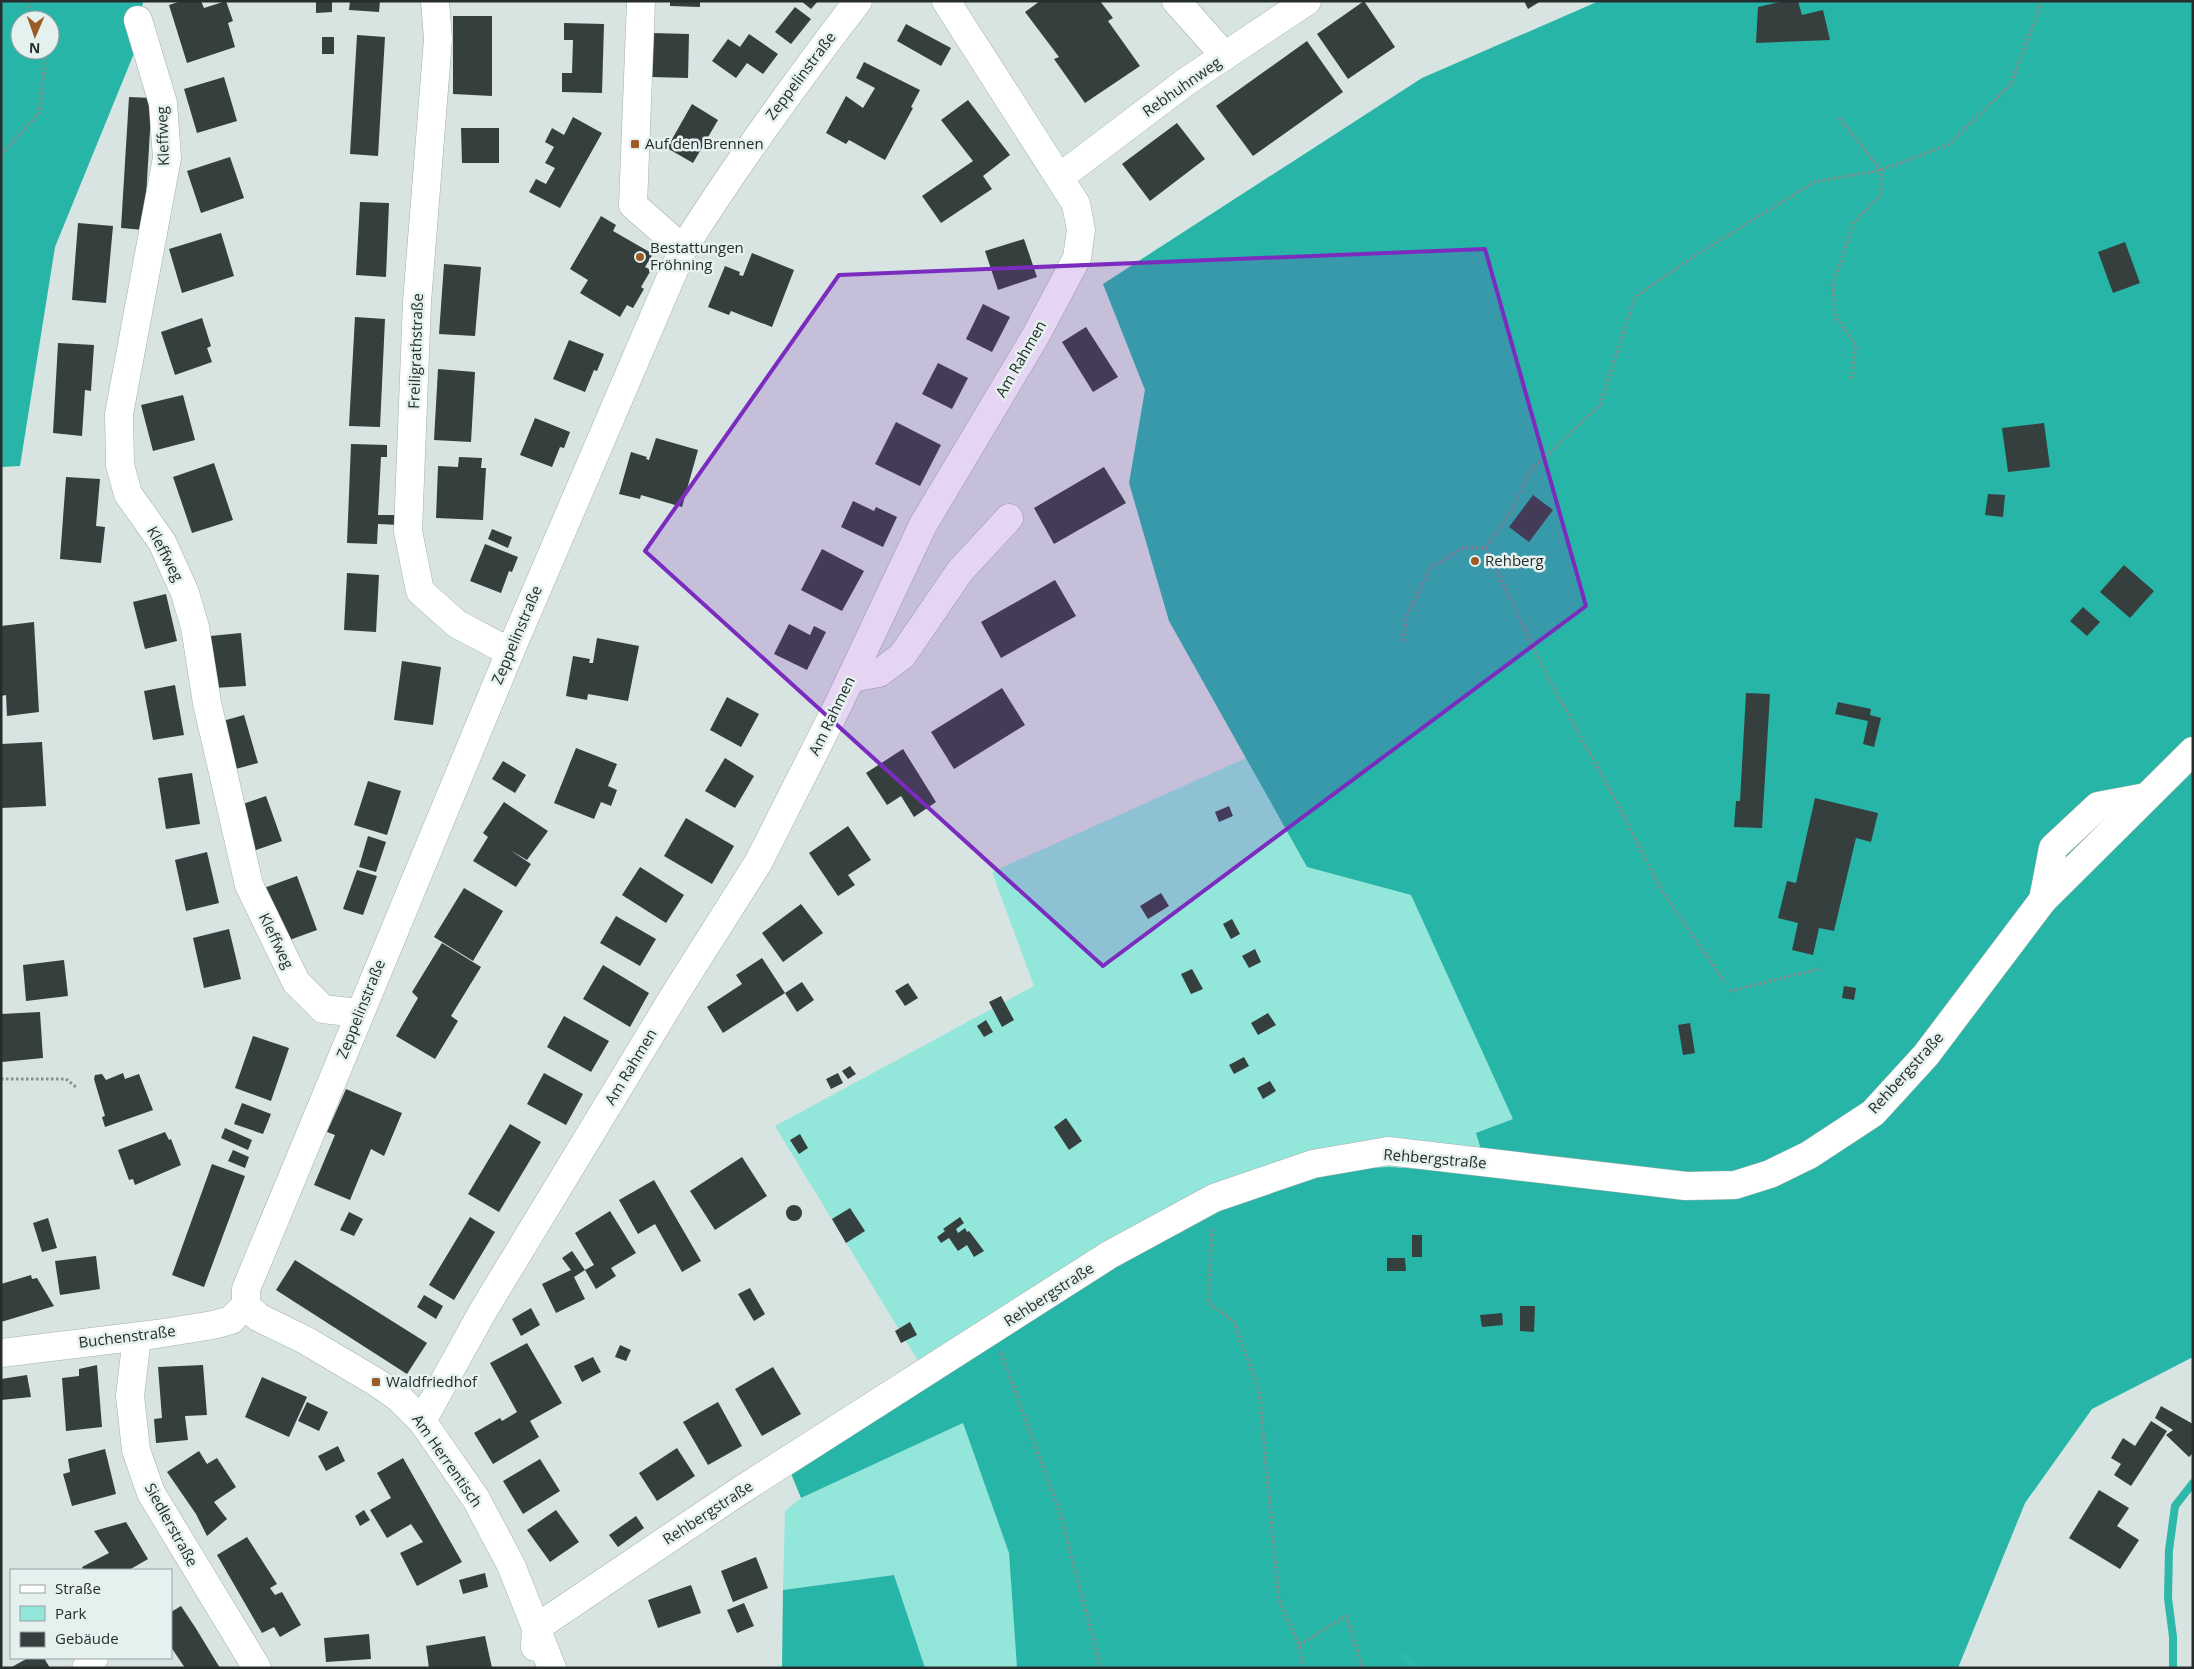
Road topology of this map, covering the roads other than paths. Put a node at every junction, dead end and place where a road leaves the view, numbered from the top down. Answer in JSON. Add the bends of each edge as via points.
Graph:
{"nodes":[{"id":1,"x":435,"y":1,"type":"edge"},
{"id":2,"x":641,"y":1,"type":"edge"},
{"id":3,"x":858,"y":1,"type":"edge"},
{"id":4,"x":946,"y":1,"type":"edge"},
{"id":5,"x":1176,"y":1,"type":"edge"},
{"id":6,"x":1306,"y":1,"type":"edge"},
{"id":7,"x":138,"y":20,"type":"dead end"},
{"id":8,"x":1225,"y":56,"type":"junction"},
{"id":9,"x":1060,"y":177,"type":"junction"},
{"id":10,"x":682,"y":249,"type":"junction"},
{"id":11,"x":1009,"y":518,"type":"dead end"},
{"id":12,"x":510,"y":652,"type":"junction"},
{"id":13,"x":851,"y":678,"type":"junction"},
{"id":14,"x":2193,"y":751,"type":"edge"},
{"id":15,"x":358,"y":1013,"type":"junction"},
{"id":16,"x":246,"y":1305,"type":"junction"},
{"id":17,"x":137,"y":1337,"type":"junction"},
{"id":18,"x":1,"y":1353,"type":"edge"},
{"id":19,"x":422,"y":1421,"type":"junction"},
{"id":20,"x":179,"y":1562,"type":"edge"},
{"id":21,"x":536,"y":1628,"type":"junction"},
{"id":22,"x":257,"y":1668,"type":"edge"},
{"id":23,"x":534,"y":1668,"type":"edge"},
{"id":24,"x":552,"y":1668,"type":"edge"}],
"edges":[{"from":1,"to":12,"type":"street","name":"Freiligrathstraße","via":[[438,38],[418,302],[408,531],[420,591],[457,624]]},
{"from":2,"to":10,"type":"street","via":[[633,205]]},
{"from":3,"to":10,"type":"street","name":"Zeppelinstraße","via":[[723,184]]},
{"from":4,"to":9,"type":"street","name":"Am Rahmen"},
{"from":5,"to":8,"type":"street"},
{"from":6,"to":8,"type":"street","name":"Rebhuhnweg"},
{"from":7,"to":15,"type":"street","name":"Kleffweg","via":[[163,103],[167,158],[119,414],[120,465],[128,494],[162,542],[185,593],[249,885],[296,982],[323,1009]]},
{"from":8,"to":9,"type":"street","name":"Rebhuhnweg"},
{"from":9,"to":13,"type":"street","name":"Am Rahmen","via":[[1076,204],[1081,230],[1077,258],[1036,335],[923,525]]},
{"from":10,"to":12,"type":"street","name":"Zeppelinstraße"},
{"from":11,"to":13,"type":"street","via":[[960,571],[902,656],[879,673]]},
{"from":12,"to":15,"type":"street","name":"Zeppelinstraße"},
{"from":13,"to":19,"type":"street","name":"Am Rahmen","via":[[758,863],[488,1303]]},
{"from":14,"to":21,"type":"street","name":"Rehbergstraße","via":[[2043,900],[1926,1055],[1873,1113],[1809,1155],[1770,1174],[1735,1185],[1686,1186],[1388,1151],[1314,1164],[1214,1198],[1110,1255],[730,1498]]},
{"from":15,"to":16,"type":"street","name":"Zeppelinstraße","via":[[246,1289]]},
{"from":16,"to":17,"type":"street","name":"Buchenstraße","via":[[231,1320],[214,1325]]},
{"from":16,"to":19,"type":"street","name":"Am Herrentisch","via":[[258,1317],[305,1340],[376,1382],[399,1398]]},
{"from":17,"to":18,"type":"street","name":"Buchenstraße"},
{"from":17,"to":20,"type":"street","name":"Siedlerstraße","via":[[130,1396],[136,1450]]},
{"from":19,"to":21,"type":"street","name":"Am Herrentisch","via":[[476,1499],[511,1565]]},
{"from":20,"to":22,"type":"street","name":"Siedlerstraße"},
{"from":21,"to":23,"type":"street","name":"Am Herrentisch"},
{"from":21,"to":24,"type":"street"}]}
